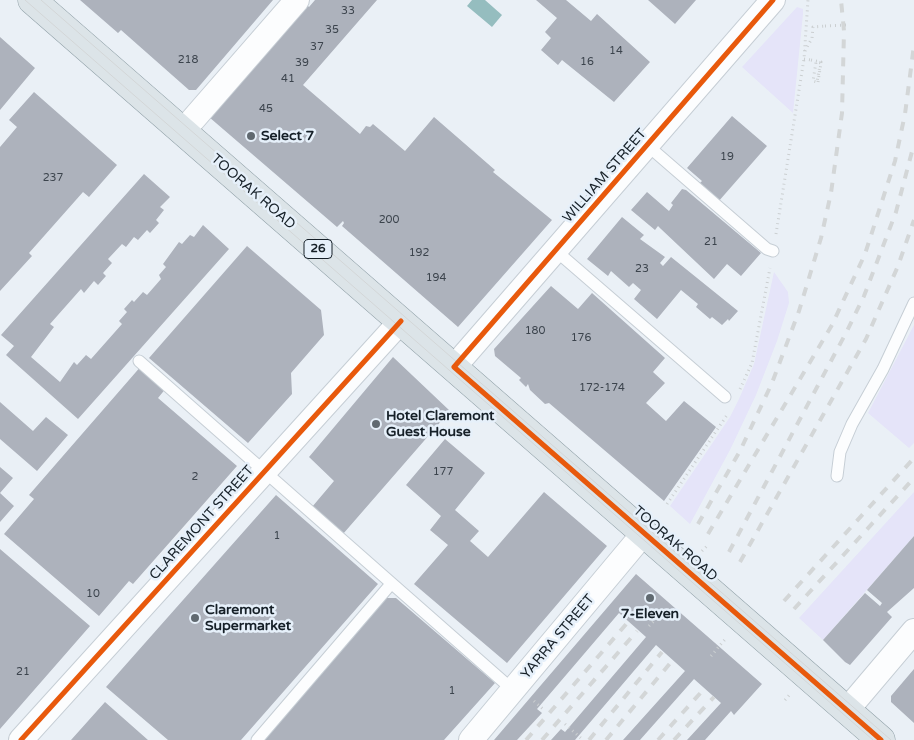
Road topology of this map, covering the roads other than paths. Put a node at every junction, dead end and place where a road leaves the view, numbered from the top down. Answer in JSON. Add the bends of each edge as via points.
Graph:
{"nodes":[{"id":1,"x":32,"y":0,"type":"edge"},
{"id":2,"x":297,"y":0,"type":"edge"},
{"id":3,"x":773,"y":0,"type":"edge"},
{"id":4,"x":183,"y":130,"type":"junction"},
{"id":5,"x":647,"y":145,"type":"junction"},
{"id":6,"x":555,"y":250,"type":"junction"},
{"id":7,"x":773,"y":251,"type":"dead end"},
{"id":8,"x":914,"y":303,"type":"edge"},
{"id":9,"x":401,"y":321,"type":"junction"},
{"id":10,"x":139,"y":361,"type":"dead end"},
{"id":11,"x":454,"y":367,"type":"junction"},
{"id":12,"x":725,"y":397,"type":"dead end"},
{"id":13,"x":263,"y":472,"type":"junction"},
{"id":14,"x":837,"y":476,"type":"dead end"},
{"id":15,"x":644,"y":533,"type":"junction"},
{"id":16,"x":391,"y":584,"type":"junction"},
{"id":17,"x":914,"y":631,"type":"edge"},
{"id":18,"x":522,"y":694,"type":"junction"},
{"id":19,"x":847,"y":710,"type":"junction"},
{"id":20,"x":21,"y":740,"type":"edge"},
{"id":21,"x":257,"y":740,"type":"edge"},
{"id":22,"x":471,"y":740,"type":"edge"},
{"id":23,"x":881,"y":740,"type":"edge"}],
"edges":[{"from":1,"to":4,"type":"main road","name":"TOORAK ROAD","number":"26"},
{"from":2,"to":4,"type":"street"},
{"from":3,"to":5,"type":"street","name":"WILLIAM STREET"},
{"from":4,"to":9,"type":"main road","name":"TOORAK ROAD","number":"26"},
{"from":5,"to":6,"type":"street","name":"WILLIAM STREET"},
{"from":5,"to":7,"type":"lane"},
{"from":6,"to":11,"type":"street","name":"WILLIAM STREET"},
{"from":6,"to":12,"type":"lane"},
{"from":8,"to":14,"type":"lane","via":[[883,369],[852,424],[840,452]]},
{"from":9,"to":11,"type":"main road","name":"TOORAK ROAD","number":"26"},
{"from":9,"to":13,"type":"street","name":"CLAREMONT STREET"},
{"from":10,"to":13,"type":"lane"},
{"from":11,"to":15,"type":"main road","name":"TOORAK ROAD","number":"26"},
{"from":13,"to":16,"type":"lane"},
{"from":13,"to":20,"type":"street","name":"CLAREMONT STREET"},
{"from":15,"to":18,"type":"street","name":"YARRA STREET"},
{"from":15,"to":19,"type":"main road","name":"TOORAK ROAD","number":"26"},
{"from":16,"to":18,"type":"lane"},
{"from":16,"to":21,"type":"lane"},
{"from":17,"to":19,"type":"street"},
{"from":18,"to":22,"type":"street","name":"YARRA STREET"},
{"from":19,"to":23,"type":"main road","name":"TOORAK ROAD","number":"26"}]}
